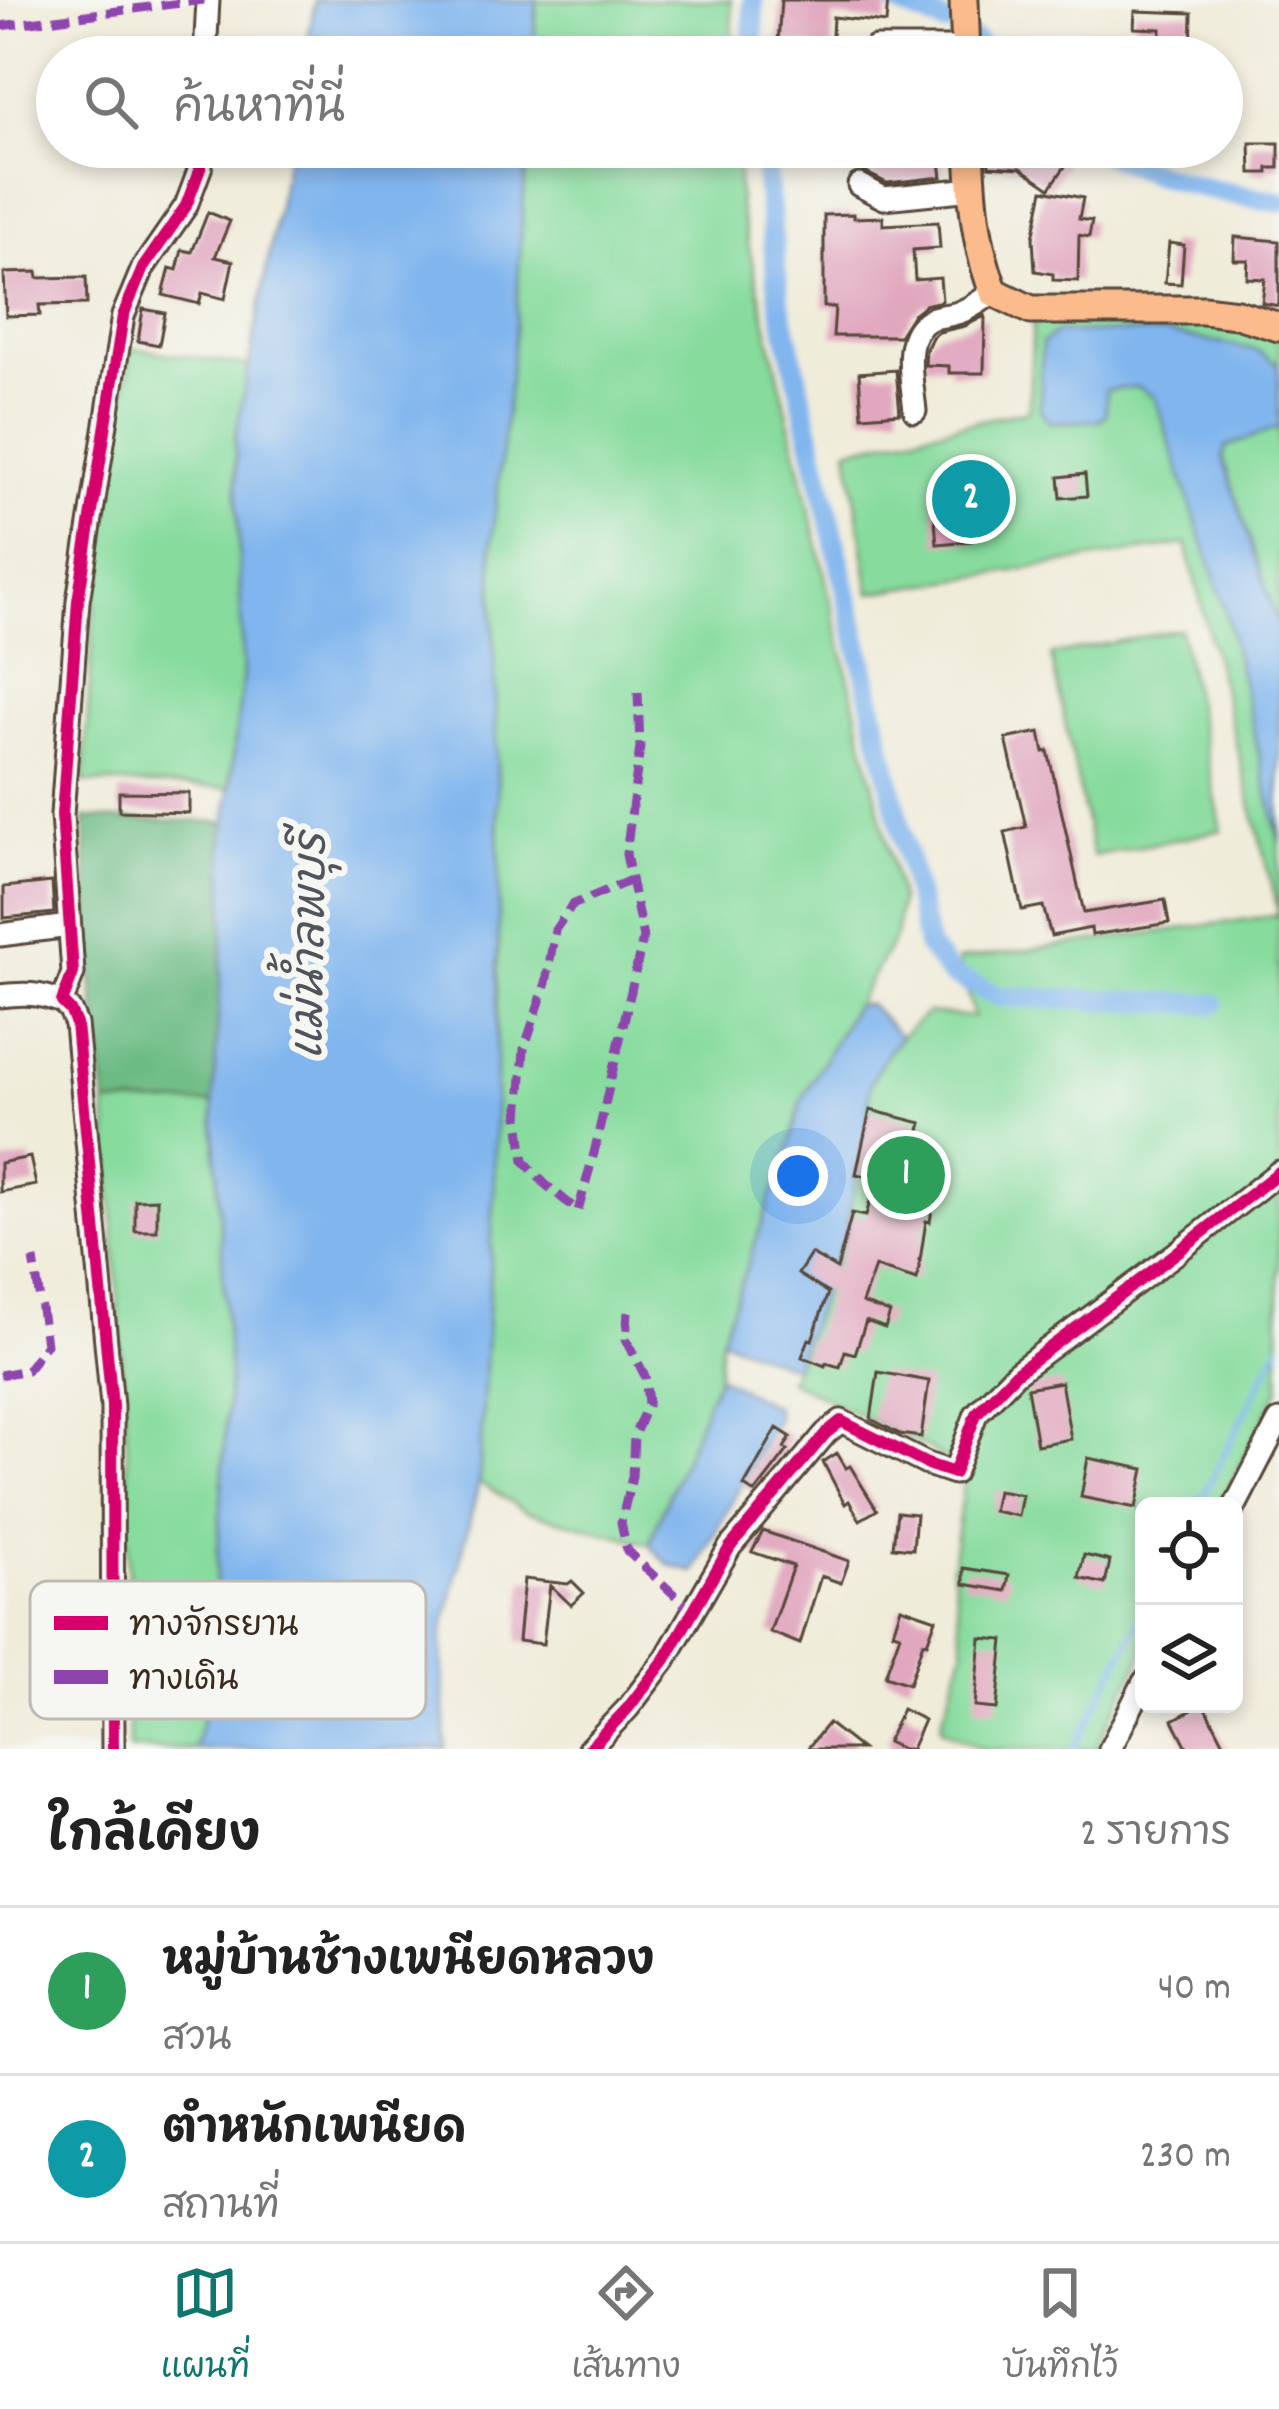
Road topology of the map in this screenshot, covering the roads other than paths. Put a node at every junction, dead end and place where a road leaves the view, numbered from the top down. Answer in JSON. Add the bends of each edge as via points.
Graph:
{"nodes":[{"id":1,"x":208,"y":0,"type":"edge"},
{"id":2,"x":206,"y":36,"type":"edge"},
{"id":3,"x":200,"y":168,"type":"edge"},
{"id":4,"x":971,"y":168,"type":"edge"},
{"id":5,"x":859,"y":185,"type":"dead end"},
{"id":6,"x":972,"y":189,"type":"junction"},
{"id":7,"x":994,"y":292,"type":"junction"},
{"id":8,"x":1279,"y":327,"type":"edge"},
{"id":9,"x":915,"y":411,"type":"dead end"},
{"id":10,"x":69,"y":926,"type":"junction"},
{"id":11,"x":0,"y":935,"type":"edge"},
{"id":12,"x":0,"y":996,"type":"edge"},
{"id":13,"x":62,"y":1002,"type":"junction"},
{"id":14,"x":1279,"y":1172,"type":"edge"},
{"id":15,"x":1279,"y":1421,"type":"edge"},
{"id":16,"x":1240,"y":1497,"type":"edge"},
{"id":17,"x":113,"y":1581,"type":"edge"},
{"id":18,"x":1135,"y":1700,"type":"edge"},
{"id":19,"x":113,"y":1719,"type":"edge"},
{"id":20,"x":113,"y":1749,"type":"edge"},
{"id":21,"x":589,"y":1749,"type":"edge"},
{"id":22,"x":1110,"y":1749,"type":"edge"}],
"edges":[{"from":1,"to":2,"type":"street"},
{"from":3,"to":10,"type":"street","via":[[123,316],[78,602],[62,815]]},
{"from":4,"to":6,"type":"main road"},
{"from":5,"to":6,"type":"street","via":[[884,199]]},
{"from":6,"to":7,"type":"main road"},
{"from":7,"to":8,"type":"main road","via":[[1031,310],[1204,310]]},
{"from":7,"to":9,"type":"street","via":[[963,312],[932,318],[914,336]]},
{"from":10,"to":11,"type":"street"},
{"from":10,"to":13,"type":"street","via":[[73,973]]},
{"from":12,"to":13,"type":"street","via":[[43,994]]},
{"from":13,"to":17,"type":"street","via":[[76,1024],[112,1406]]},
{"from":14,"to":21,"type":"street","via":[[1016,1373],[976,1414],[954,1473],[841,1420],[826,1432],[730,1547],[666,1658]]},
{"from":15,"to":16,"type":"street"},
{"from":18,"to":22,"type":"street"},
{"from":19,"to":20,"type":"street"}]}
